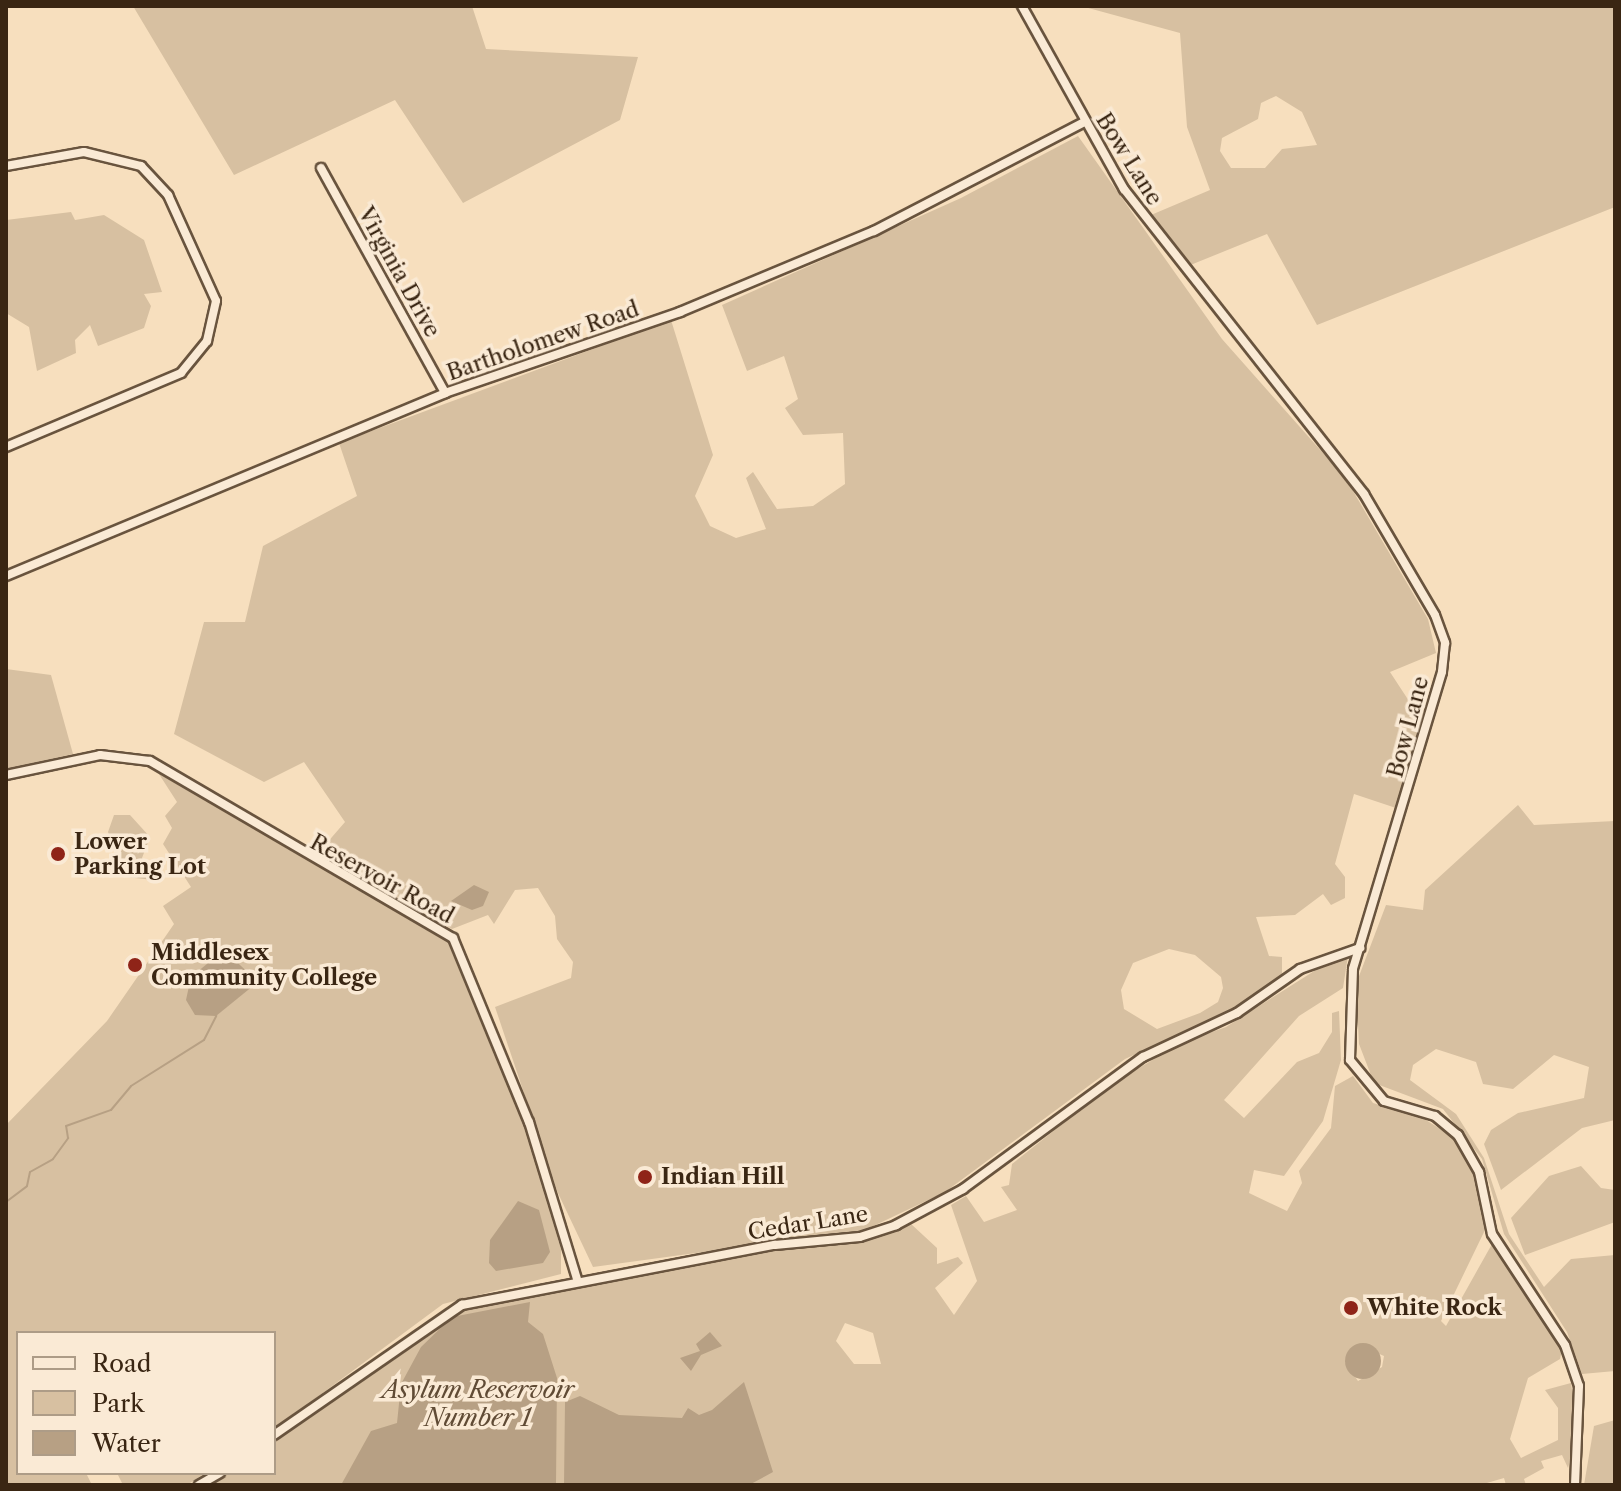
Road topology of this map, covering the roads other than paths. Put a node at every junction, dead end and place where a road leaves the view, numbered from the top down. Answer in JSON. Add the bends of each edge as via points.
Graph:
{"nodes":[{"id":1,"x":1022,"y":6,"type":"edge"},
{"id":2,"x":1084,"y":122,"type":"junction"},
{"id":3,"x":6,"y":166,"type":"edge"},
{"id":4,"x":321,"y":168,"type":"dead end"},
{"id":5,"x":445,"y":393,"type":"junction"},
{"id":6,"x":6,"y":447,"type":"edge"},
{"id":7,"x":6,"y":576,"type":"edge"},
{"id":8,"x":6,"y":775,"type":"edge"},
{"id":9,"x":1360,"y":948,"type":"junction"},
{"id":10,"x":577,"y":1279,"type":"junction"},
{"id":11,"x":276,"y":1434,"type":"edge"},
{"id":12,"x":216,"y":1475,"type":"edge"},
{"id":13,"x":199,"y":1485,"type":"edge"},
{"id":14,"x":1575,"y":1485,"type":"edge"}],
"edges":[{"from":1,"to":2,"type":"street","name":"Bow Lane"},
{"from":2,"to":5,"type":"street","name":"Bartholomew Road","via":[[874,231],[651,323]]},
{"from":2,"to":9,"type":"street","name":"Bow Lane","via":[[1177,265],[1364,494],[1445,643]]},
{"from":3,"to":6,"type":"street","via":[[84,152],[141,166],[168,195],[216,301],[207,341],[181,373]]},
{"from":4,"to":5,"type":"street","name":"Virginia Drive"},
{"from":5,"to":7,"type":"street","name":"Bartholomew Road"},
{"from":8,"to":10,"type":"street","name":"Reservoir Road","via":[[100,755],[150,761],[453,938],[529,1122]]},
{"from":9,"to":10,"type":"street","name":"Cedar Lane","via":[[1300,969],[1237,1013],[1143,1057],[963,1189],[896,1225],[860,1237]]},
{"from":9,"to":14,"type":"street","name":"Bow Lane","via":[[1348,1000],[1350,1060],[1384,1101],[1435,1116],[1458,1135],[1479,1172],[1492,1234],[1565,1345],[1579,1386]]},
{"from":10,"to":11,"type":"street","name":"Cedar Lane","via":[[447,1311]]},
{"from":12,"to":13,"type":"street"}]}
